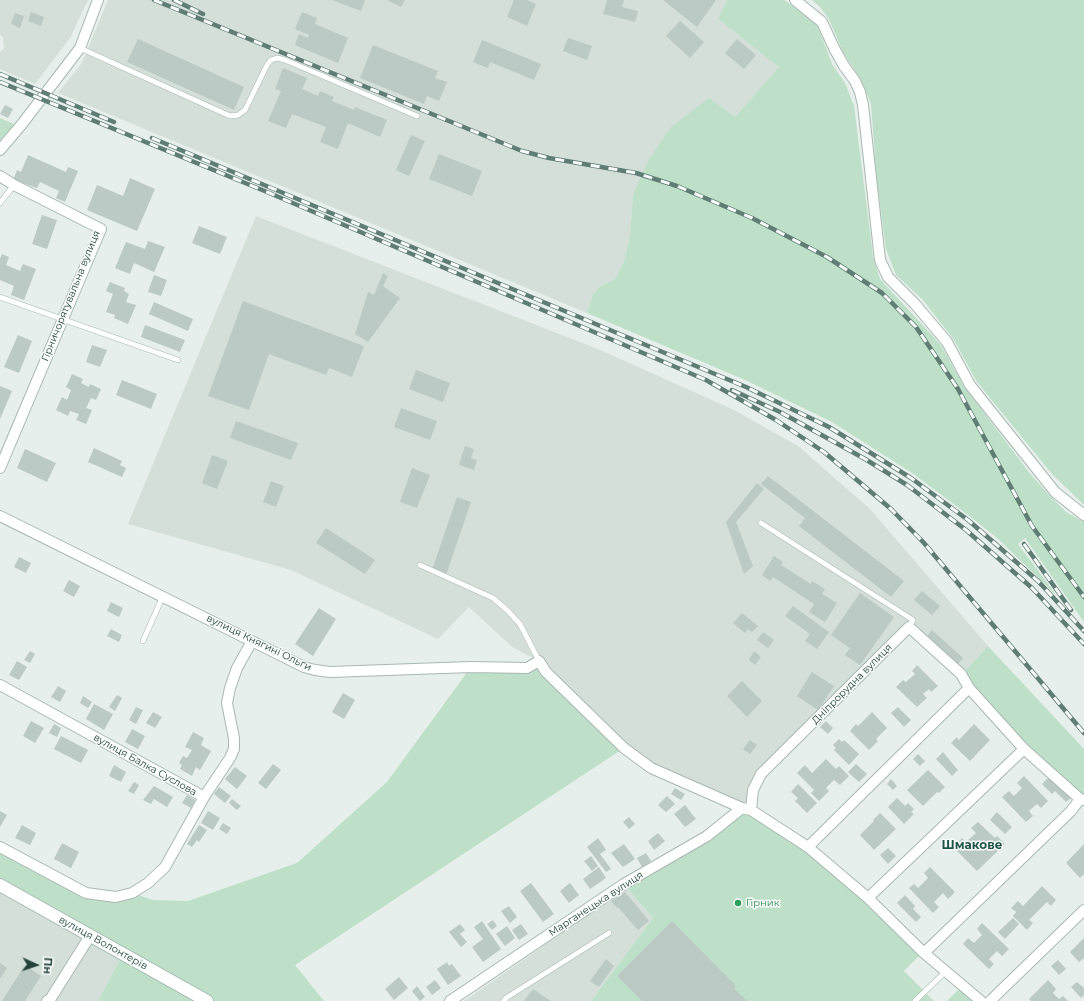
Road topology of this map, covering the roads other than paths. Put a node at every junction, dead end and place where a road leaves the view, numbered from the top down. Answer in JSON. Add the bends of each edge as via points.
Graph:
{"nodes":[{"id":1,"x":98,"y":0,"type":"edge"},
{"id":2,"x":795,"y":0,"type":"edge"},
{"id":3,"x":80,"y":48,"type":"junction"},
{"id":4,"x":417,"y":116,"type":"dead end"},
{"id":5,"x":2,"y":144,"type":"edge"},
{"id":6,"x":0,"y":176,"type":"edge"},
{"id":7,"x":14,"y":185,"type":"junction"},
{"id":8,"x":0,"y":203,"type":"edge"},
{"id":9,"x":0,"y":297,"type":"edge"},
{"id":10,"x":63,"y":319,"type":"junction"},
{"id":11,"x":178,"y":360,"type":"dead end"},
{"id":12,"x":0,"y":468,"type":"edge"},
{"id":13,"x":1084,"y":514,"type":"edge"},
{"id":14,"x":0,"y":516,"type":"edge"},
{"id":15,"x":761,"y":523,"type":"dead end"},
{"id":16,"x":420,"y":565,"type":"dead end"},
{"id":17,"x":163,"y":596,"type":"junction"},
{"id":18,"x":909,"y":627,"type":"junction"},
{"id":19,"x":143,"y":641,"type":"dead end"},
{"id":20,"x":252,"y":641,"type":"junction"},
{"id":21,"x":539,"y":662,"type":"junction"},
{"id":22,"x":0,"y":686,"type":"edge"},
{"id":23,"x":969,"y":688,"type":"junction"},
{"id":24,"x":1024,"y":749,"type":"junction"},
{"id":25,"x":204,"y":797,"type":"junction"},
{"id":26,"x":1082,"y":799,"type":"edge"},
{"id":27,"x":746,"y":809,"type":"junction"},
{"id":28,"x":0,"y":847,"type":"edge"},
{"id":29,"x":808,"y":847,"type":"junction"},
{"id":30,"x":0,"y":885,"type":"edge"},
{"id":31,"x":868,"y":898,"type":"junction"},
{"id":32,"x":1084,"y":910,"type":"edge"},
{"id":33,"x":609,"y":933,"type":"dead end"},
{"id":34,"x":90,"y":936,"type":"junction"},
{"id":35,"x":924,"y":953,"type":"junction"},
{"id":36,"x":945,"y":972,"type":"junction"},
{"id":37,"x":47,"y":1001,"type":"edge"},
{"id":38,"x":207,"y":1001,"type":"edge"},
{"id":39,"x":450,"y":1001,"type":"edge"},
{"id":40,"x":504,"y":1001,"type":"edge"},
{"id":41,"x":915,"y":1001,"type":"edge"},
{"id":42,"x":981,"y":1001,"type":"edge"},
{"id":43,"x":990,"y":1001,"type":"edge"}],
"edges":[{"from":1,"to":3,"type":"street"},
{"from":2,"to":13,"type":"street","via":[[822,22],[860,92],[880,260],[888,277],[947,342],[970,385],[1055,492]]},
{"from":3,"to":4,"type":"lane","via":[[230,116],[238,115],[245,110],[267,65],[277,58]]},
{"from":3,"to":5,"type":"street","via":[[41,100]]},
{"from":6,"to":7,"type":"street","name":"Гірничорятувальна вулиця"},
{"from":7,"to":8,"type":"lane"},
{"from":7,"to":10,"type":"street","name":"Гірничорятувальна вулиця","via":[[101,229]]},
{"from":9,"to":10,"type":"lane"},
{"from":10,"to":11,"type":"lane"},
{"from":10,"to":12,"type":"street","name":"Гірничорятувальна вулиця"},
{"from":14,"to":17,"type":"street","name":"вулиця Княгині Ольги"},
{"from":15,"to":18,"type":"lane","via":[[913,620]]},
{"from":16,"to":21,"type":"lane","via":[[498,602],[520,624]]},
{"from":17,"to":19,"type":"lane"},
{"from":17,"to":20,"type":"street","name":"вулиця Княгині Ольги"},
{"from":18,"to":23,"type":"street","via":[[961,674]]},
{"from":18,"to":27,"type":"street","name":"Дніпрорудна вулиця","via":[[761,774]]},
{"from":20,"to":21,"type":"street","name":"вулиця Княгині Ольги","via":[[304,667],[330,672],[471,667],[527,668]]},
{"from":20,"to":25,"type":"street","name":"вулиця Балка Суслова","via":[[237,668],[227,703],[234,749]]},
{"from":21,"to":27,"type":"street","via":[[546,672],[624,748],[651,768]]},
{"from":22,"to":25,"type":"street","name":"вулиця Балка Суслова"},
{"from":23,"to":24,"type":"street"},
{"from":23,"to":29,"type":"street"},
{"from":24,"to":26,"type":"street"},
{"from":24,"to":31,"type":"street"},
{"from":25,"to":28,"type":"street","via":[[164,867],[148,883],[132,893],[116,897],[86,893]]},
{"from":26,"to":35,"type":"street"},
{"from":27,"to":29,"type":"street"},
{"from":27,"to":39,"type":"street","name":"Марганецька вулиця","via":[[707,836],[624,884]]},
{"from":29,"to":31,"type":"street"},
{"from":30,"to":34,"type":"street","name":"вулиця Волонтерів"},
{"from":31,"to":35,"type":"street"},
{"from":32,"to":43,"type":"street"},
{"from":33,"to":40,"type":"lane"},
{"from":34,"to":37,"type":"street"},
{"from":34,"to":38,"type":"street","name":"вулиця Волонтерів"},
{"from":35,"to":36,"type":"street"},
{"from":36,"to":41,"type":"lane"},
{"from":36,"to":42,"type":"street"}]}
